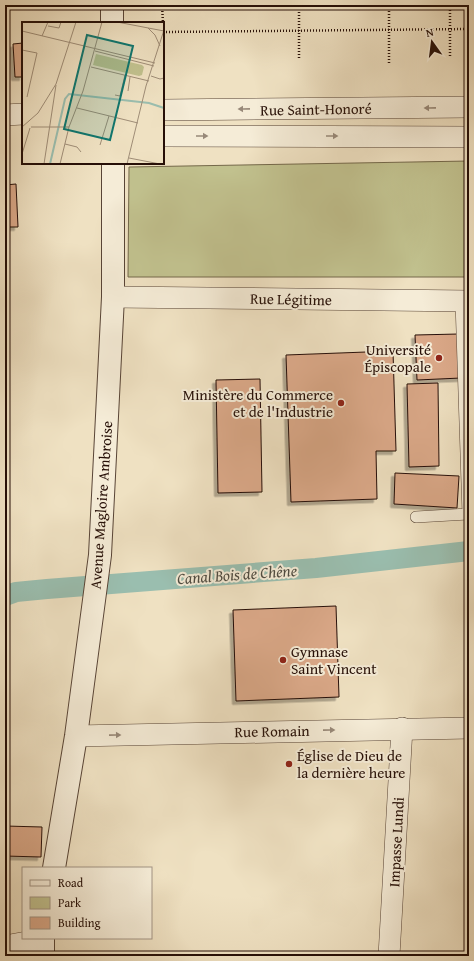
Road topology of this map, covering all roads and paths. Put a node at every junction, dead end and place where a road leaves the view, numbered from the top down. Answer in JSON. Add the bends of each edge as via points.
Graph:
{"nodes":[{"id":1,"x":112,"y":5,"type":"edge"},
{"id":2,"x":162,"y":5,"type":"edge"},
{"id":3,"x":299,"y":5,"type":"edge"},
{"id":4,"x":389,"y":5,"type":"edge"},
{"id":5,"x":450,"y":6,"type":"dead end"},
{"id":6,"x":112,"y":22,"type":"edge"},
{"id":7,"x":162,"y":22,"type":"edge"},
{"id":8,"x":469,"y":29,"type":"edge"},
{"id":9,"x":389,"y":30,"type":"junction"},
{"id":10,"x":450,"y":30,"type":"junction"},
{"id":11,"x":299,"y":31,"type":"junction"},
{"id":12,"x":164,"y":32,"type":"edge"},
{"id":13,"x":450,"y":56,"type":"dead end"},
{"id":14,"x":299,"y":58,"type":"dead end"},
{"id":15,"x":389,"y":63,"type":"dead end"},
{"id":16,"x":469,"y":107,"type":"edge"},
{"id":17,"x":164,"y":110,"type":"edge"},
{"id":18,"x":22,"y":114,"type":"edge"},
{"id":19,"x":5,"y":115,"type":"edge"},
{"id":20,"x":164,"y":136,"type":"edge"},
{"id":21,"x":469,"y":137,"type":"edge"},
{"id":22,"x":113,"y":164,"type":"edge"},
{"id":23,"x":113,"y":297,"type":"junction"},
{"id":24,"x":465,"y":301,"type":"edge"},
{"id":25,"x":416,"y":517,"type":"dead end"},
{"id":26,"x":402,"y":728,"type":"junction"},
{"id":27,"x":469,"y":728,"type":"edge"},
{"id":28,"x":76,"y":736,"type":"junction"},
{"id":29,"x":54,"y":867,"type":"edge"},
{"id":30,"x":43,"y":944,"type":"edge"},
{"id":31,"x":5,"y":946,"type":"edge"},
{"id":32,"x":390,"y":956,"type":"edge"}],
"edges":[{"from":1,"to":6,"type":"street"},
{"from":2,"to":7,"type":"path"},
{"from":3,"to":11,"type":"path"},
{"from":4,"to":9,"type":"path"},
{"from":5,"to":10,"type":"path"},
{"from":8,"to":10,"type":"path"},
{"from":9,"to":10,"type":"path"},
{"from":9,"to":11,"type":"path"},
{"from":9,"to":15,"type":"path"},
{"from":10,"to":13,"type":"path"},
{"from":11,"to":12,"type":"path"},
{"from":11,"to":14,"type":"path"},
{"from":16,"to":17,"type":"street","name":"Rue Saint-Honoré","one_way":true},
{"from":18,"to":19,"type":"street"},
{"from":20,"to":21,"type":"street","name":"Rue Saint-Honoré","one_way":true},
{"from":22,"to":23,"type":"street","name":"Avenue Magloire Ambroise"},
{"from":23,"to":24,"type":"street","name":"Rue Légitime"},
{"from":23,"to":28,"type":"street","name":"Avenue Magloire Ambroise","via":[[100,555]]},
{"from":24,"to":25,"type":"lane","via":[[468,514]]},
{"from":26,"to":27,"type":"street","name":"Rue Romain"},
{"from":28,"to":26,"type":"street","name":"Rue Romain","one_way":true},
{"from":26,"to":32,"type":"street","name":"Impasse Lundi"},
{"from":28,"to":29,"type":"street","name":"Avenue Magloire Ambroise"},
{"from":30,"to":31,"type":"street"}]}
